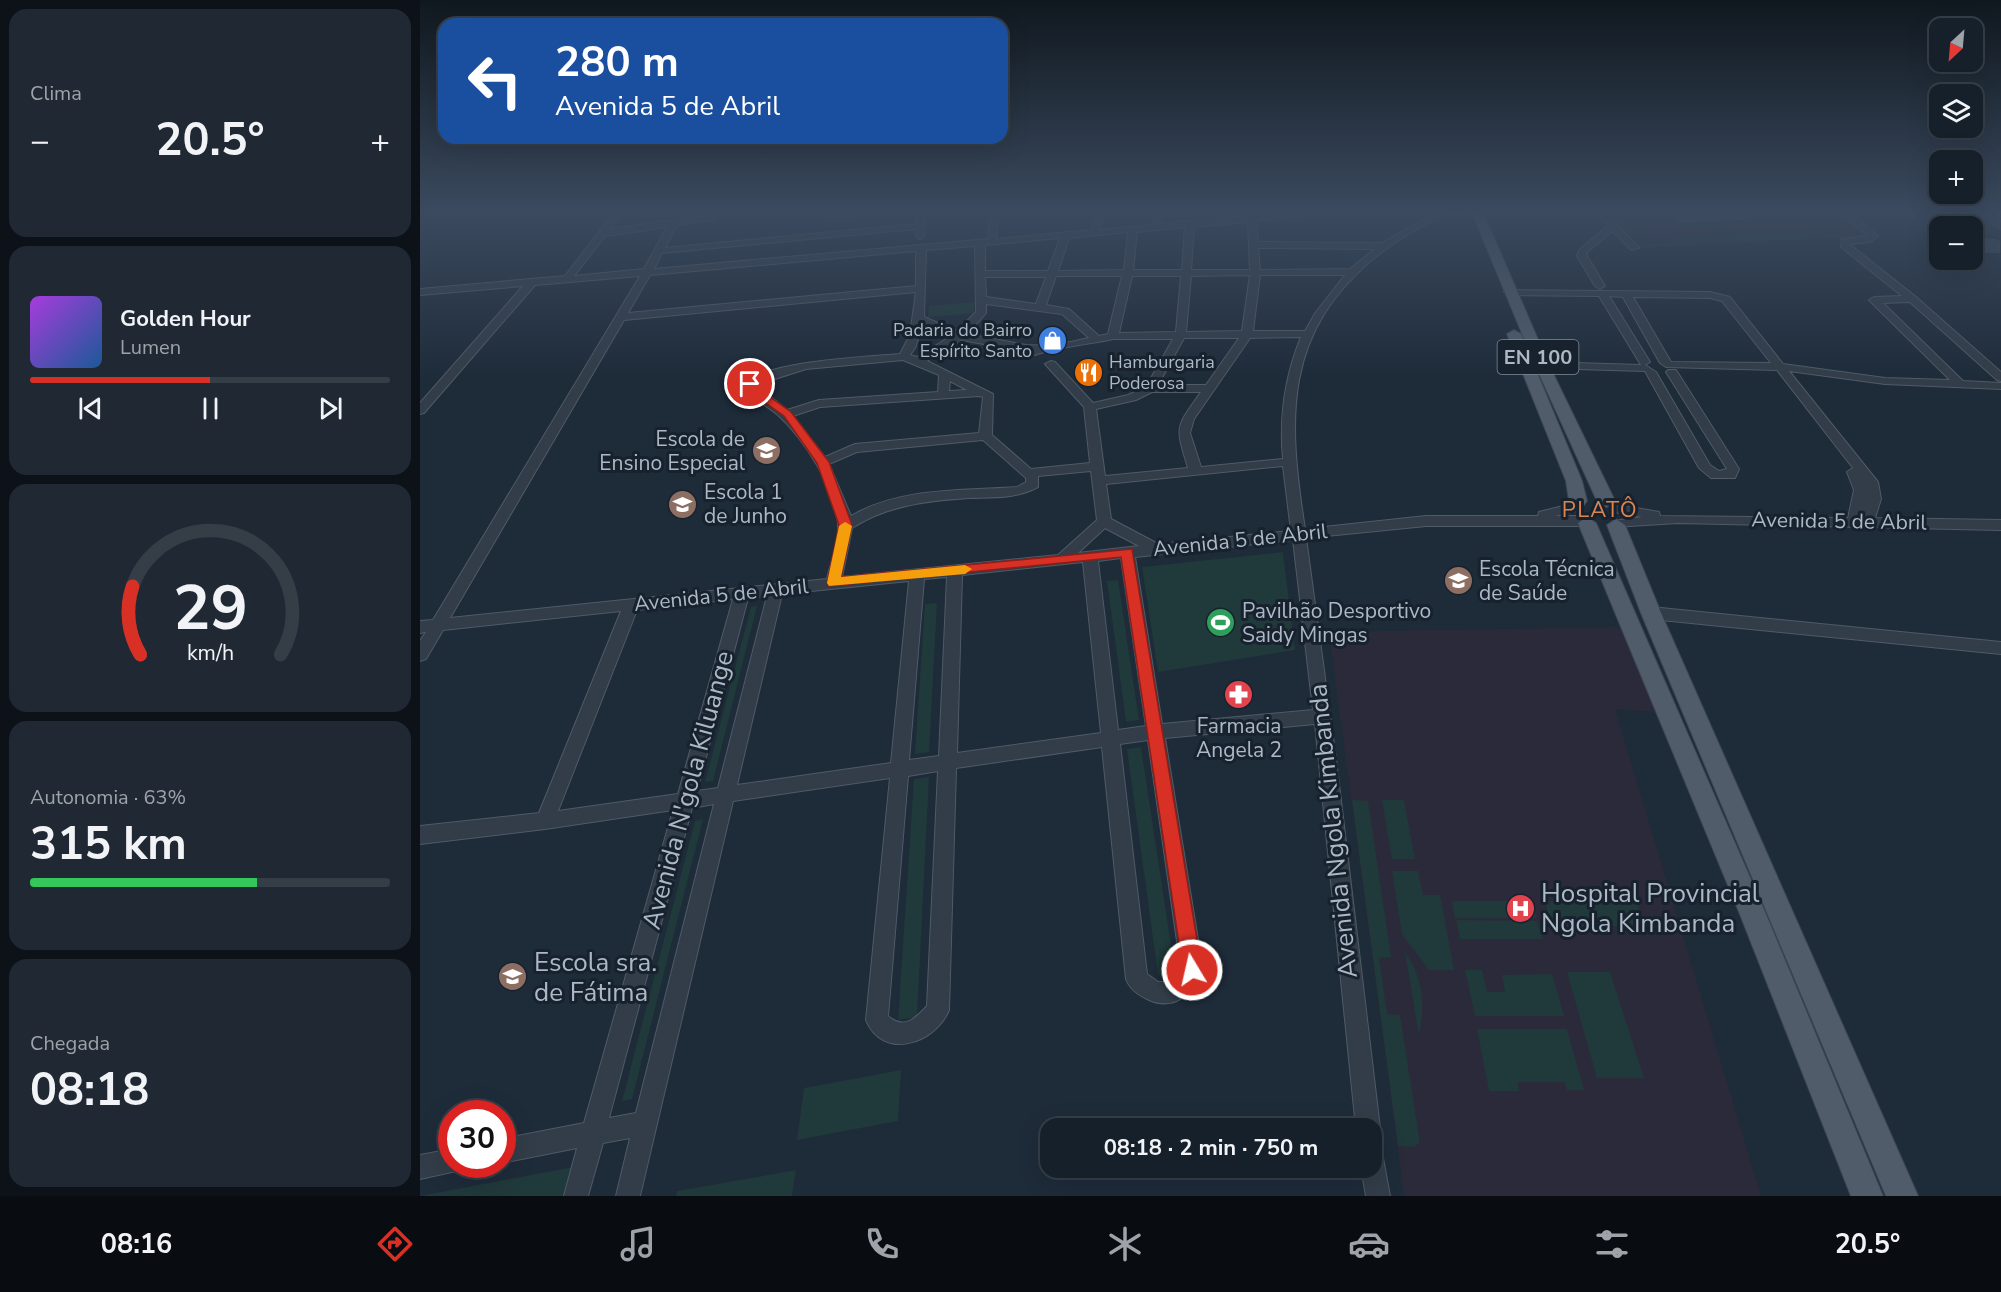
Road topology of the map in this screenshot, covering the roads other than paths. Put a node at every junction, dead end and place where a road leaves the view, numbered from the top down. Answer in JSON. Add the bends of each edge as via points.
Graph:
{"nodes":[{"id":1,"x":577,"y":266,"type":"edge"},
{"id":2,"x":651,"y":266,"type":"edge"},
{"id":3,"x":697,"y":266,"type":"edge"},
{"id":4,"x":707,"y":266,"type":"edge"},
{"id":5,"x":920,"y":266,"type":"edge"},
{"id":6,"x":980,"y":266,"type":"edge"},
{"id":7,"x":1055,"y":266,"type":"edge"},
{"id":8,"x":1129,"y":266,"type":"edge"},
{"id":9,"x":1186,"y":266,"type":"edge"},
{"id":10,"x":1255,"y":266,"type":"edge"},
{"id":11,"x":1359,"y":266,"type":"edge"},
{"id":12,"x":1487,"y":266,"type":"edge"},
{"id":13,"x":1495,"y":266,"type":"edge"},
{"id":14,"x":1587,"y":266,"type":"edge"},
{"id":15,"x":1870,"y":266,"type":"edge"},
{"id":16,"x":648,"y":271,"type":"junction"},
{"id":17,"x":1351,"y":272,"type":"junction"},
{"id":18,"x":1128,"y":273,"type":"junction"},
{"id":19,"x":1185,"y":273,"type":"junction"},
{"id":20,"x":1255,"y":273,"type":"junction"},
{"id":21,"x":980,"y":274,"type":"junction"},
{"id":22,"x":569,"y":275,"type":"junction"},
{"id":23,"x":1052,"y":275,"type":"junction"},
{"id":24,"x":532,"y":281,"type":"junction"},
{"id":25,"x":919,"y":289,"type":"junction"},
{"id":26,"x":420,"y":290,"type":"edge"},
{"id":27,"x":1602,"y":292,"type":"junction"},
{"id":28,"x":1510,"y":294,"type":"junction"},
{"id":29,"x":1627,"y":296,"type":"junction"},
{"id":30,"x":1912,"y":299,"type":"junction"},
{"id":31,"x":982,"y":300,"type":"junction"},
{"id":32,"x":1040,"y":307,"type":"junction"},
{"id":33,"x":620,"y":317,"type":"junction"},
{"id":34,"x":918,"y":318,"type":"junction"},
{"id":35,"x":1181,"y":334,"type":"junction"},
{"id":36,"x":1247,"y":334,"type":"junction"},
{"id":37,"x":1307,"y":334,"type":"junction"},
{"id":38,"x":959,"y":336,"type":"junction"},
{"id":39,"x":1113,"y":336,"type":"junction"},
{"id":40,"x":1095,"y":338,"type":"junction"},
{"id":41,"x":1067,"y":346,"type":"junction"},
{"id":42,"x":1026,"y":348,"type":"junction"},
{"id":43,"x":903,"y":357,"type":"junction"},
{"id":44,"x":919,"y":361,"type":"junction"},
{"id":45,"x":1052,"y":364,"type":"junction"},
{"id":46,"x":1542,"y":365,"type":"junction"},
{"id":47,"x":1646,"y":367,"type":"junction"},
{"id":48,"x":1670,"y":368,"type":"junction"},
{"id":49,"x":1780,"y":369,"type":"junction"},
{"id":50,"x":945,"y":374,"type":"junction"},
{"id":51,"x":2001,"y":378,"type":"edge"},
{"id":52,"x":1962,"y":386,"type":"junction"},
{"id":53,"x":2001,"y":386,"type":"edge"},
{"id":54,"x":1210,"y":388,"type":"junction"},
{"id":55,"x":1150,"y":389,"type":"junction"},
{"id":56,"x":981,"y":392,"type":"junction"},
{"id":57,"x":943,"y":395,"type":"junction"},
{"id":58,"x":1090,"y":407,"type":"junction"},
{"id":59,"x":420,"y":410,"type":"edge"},
{"id":60,"x":787,"y":414,"type":"junction"},
{"id":61,"x":986,"y":436,"type":"junction"},
{"id":62,"x":823,"y":462,"type":"junction"},
{"id":63,"x":1289,"y":462,"type":"junction"},
{"id":64,"x":1098,"y":466,"type":"junction"},
{"id":65,"x":1196,"y":472,"type":"junction"},
{"id":66,"x":1029,"y":473,"type":"junction"},
{"id":67,"x":1100,"y":482,"type":"junction"},
{"id":68,"x":1581,"y":513,"type":"junction"},
{"id":69,"x":1615,"y":515,"type":"junction"},
{"id":70,"x":1104,"y":521,"type":"junction"},
{"id":71,"x":1861,"y":521,"type":"junction"},
{"id":72,"x":846,"y":525,"type":"junction"},
{"id":73,"x":2001,"y":525,"type":"edge"},
{"id":74,"x":1298,"y":534,"type":"junction"},
{"id":75,"x":1155,"y":549,"type":"junction"},
{"id":76,"x":1127,"y":552,"type":"junction"},
{"id":77,"x":1090,"y":555,"type":"junction"},
{"id":78,"x":1063,"y":558,"type":"junction"},
{"id":79,"x":955,"y":570,"type":"junction"},
{"id":80,"x":917,"y":574,"type":"junction"},
{"id":81,"x":834,"y":583,"type":"junction"},
{"id":82,"x":776,"y":589,"type":"junction"},
{"id":83,"x":742,"y":593,"type":"junction"},
{"id":84,"x":632,"y":604,"type":"junction"},
{"id":85,"x":1651,"y":613,"type":"junction"},
{"id":86,"x":437,"y":625,"type":"junction"},
{"id":87,"x":420,"y":627,"type":"edge"},
{"id":88,"x":2001,"y":648,"type":"edge"},
{"id":89,"x":1644,"y":653,"type":"junction"},
{"id":90,"x":1670,"y":653,"type":"junction"},
{"id":91,"x":420,"y":655,"type":"edge"},
{"id":92,"x":1322,"y":716,"type":"junction"},
{"id":93,"x":1155,"y":732,"type":"junction"},
{"id":94,"x":1110,"y":739,"type":"junction"},
{"id":95,"x":947,"y":763,"type":"junction"},
{"id":96,"x":898,"y":770,"type":"junction"},
{"id":97,"x":726,"y":795,"type":"junction"},
{"id":98,"x":685,"y":801,"type":"junction"},
{"id":99,"x":545,"y":821,"type":"junction"},
{"id":100,"x":420,"y":835,"type":"edge"},
{"id":101,"x":1367,"y":1118,"type":"edge"},
{"id":102,"x":646,"y":1123,"type":"junction"},
{"id":103,"x":593,"y":1133,"type":"junction"},
{"id":104,"x":516,"y":1148,"type":"edge"},
{"id":105,"x":438,"y":1164,"type":"edge"},
{"id":106,"x":420,"y":1167,"type":"edge"},
{"id":107,"x":1374,"y":1178,"type":"edge"},
{"id":108,"x":576,"y":1196,"type":"edge"},
{"id":109,"x":628,"y":1196,"type":"edge"},
{"id":110,"x":1376,"y":1196,"type":"edge"},
{"id":111,"x":1867,"y":1196,"type":"edge"},
{"id":112,"x":1902,"y":1196,"type":"edge"}],
"edges":[{"from":1,"to":22,"type":"street"},
{"from":2,"to":16,"type":"street"},
{"from":3,"to":16,"type":"street"},
{"from":4,"to":16,"type":"street"},
{"from":5,"to":25,"type":"street"},
{"from":6,"to":21,"type":"street"},
{"from":7,"to":23,"type":"street"},
{"from":8,"to":18,"type":"street"},
{"from":9,"to":19,"type":"street"},
{"from":10,"to":20,"type":"street"},
{"from":11,"to":17,"type":"street","name":"Avenida Ngola Kimbanda"},
{"from":12,"to":68,"type":"main road","number":"EN 100","via":[[1574,481]]},
{"from":13,"to":28,"type":"main road","number":"EN 100"},
{"from":14,"to":27,"type":"street"},
{"from":15,"to":30,"type":"street"},
{"from":16,"to":22,"type":"street"},
{"from":16,"to":24,"type":"street"},
{"from":16,"to":33,"type":"street"},
{"from":17,"to":20,"type":"street"},
{"from":17,"to":37,"type":"street","name":"Avenida Ngola Kimbanda","via":[[1331,294]]},
{"from":18,"to":19,"type":"street"},
{"from":18,"to":23,"type":"street"},
{"from":18,"to":39,"type":"street"},
{"from":19,"to":20,"type":"street"},
{"from":19,"to":35,"type":"street"},
{"from":20,"to":36,"type":"street"},
{"from":21,"to":23,"type":"street"},
{"from":21,"to":31,"type":"street"},
{"from":22,"to":26,"type":"street"},
{"from":23,"to":32,"type":"street"},
{"from":24,"to":26,"type":"street"},
{"from":24,"to":59,"type":"street"},
{"from":25,"to":33,"type":"street"},
{"from":25,"to":34,"type":"street"},
{"from":27,"to":28,"type":"street"},
{"from":27,"to":29,"type":"street"},
{"from":27,"to":47,"type":"street"},
{"from":28,"to":46,"type":"main road","number":"EN 100"},
{"from":29,"to":48,"type":"street"},
{"from":29,"to":49,"type":"street","via":[[1718,298]]},
{"from":30,"to":51,"type":"street"},
{"from":30,"to":52,"type":"street","via":[[1874,300]]},
{"from":31,"to":32,"type":"street"},
{"from":31,"to":38,"type":"street","via":[[981,313]]},
{"from":32,"to":40,"type":"street","via":[[1065,311]]},
{"from":33,"to":86,"type":"street"},
{"from":34,"to":38,"type":"street"},
{"from":34,"to":43,"type":"street","via":[[910,350]]},
{"from":35,"to":36,"type":"street"},
{"from":35,"to":39,"type":"street"},
{"from":35,"to":55,"type":"street"},
{"from":36,"to":37,"type":"street"},
{"from":36,"to":54,"type":"street"},
{"from":37,"to":63,"type":"street","name":"Avenida Ngola Kimbanda","via":[[1286,414]]},
{"from":38,"to":42,"type":"street"},
{"from":38,"to":44,"type":"street"},
{"from":39,"to":40,"type":"street"},
{"from":40,"to":41,"type":"street"},
{"from":41,"to":42,"type":"street"},
{"from":41,"to":45,"type":"street"},
{"from":42,"to":45,"type":"street"},
{"from":43,"to":44,"type":"street"},
{"from":43,"to":60,"type":"street","via":[[805,366],[750,384]]},
{"from":44,"to":50,"type":"street"},
{"from":45,"to":58,"type":"street"},
{"from":46,"to":47,"type":"street"},
{"from":46,"to":69,"type":"main road","number":"EN 100"},
{"from":47,"to":48,"type":"street","via":[[1660,375]]},
{"from":47,"to":48,"type":"street","via":[[1705,468],[1716,475],[1730,475],[1733,469]]},
{"from":48,"to":49,"type":"street"},
{"from":49,"to":52,"type":"street"},
{"from":49,"to":71,"type":"street","via":[[1870,482],[1874,499]]},
{"from":50,"to":56,"type":"street"},
{"from":50,"to":57,"type":"street"},
{"from":52,"to":53,"type":"street"},
{"from":54,"to":55,"type":"street"},
{"from":54,"to":65,"type":"street","via":[[1188,419],[1184,433]]},
{"from":55,"to":58,"type":"street","via":[[1131,398]]},
{"from":56,"to":57,"type":"street"},
{"from":56,"to":61,"type":"street","via":[[990,402]]},
{"from":57,"to":60,"type":"street","via":[[819,404]]},
{"from":58,"to":64,"type":"street"},
{"from":60,"to":62,"type":"street"},
{"from":61,"to":62,"type":"street","via":[[855,448]]},
{"from":61,"to":66,"type":"street"},
{"from":62,"to":72,"type":"street"},
{"from":63,"to":65,"type":"street"},
{"from":63,"to":74,"type":"street","name":"Avenida Ngola Kimbanda"},
{"from":64,"to":66,"type":"street"},
{"from":64,"to":67,"type":"street"},
{"from":65,"to":67,"type":"street"},
{"from":66,"to":72,"type":"street","via":[[1032,484],[1020,491],[892,502],[860,514]]},
{"from":67,"to":70,"type":"street"},
{"from":68,"to":69,"type":"main road","via":[[1599,527]]},
{"from":68,"to":69,"type":"main road","via":[[1587,498]]},
{"from":68,"to":74,"type":"street","name":"Avenida 5 de Abril","via":[[1524,520],[1426,521]]},
{"from":68,"to":89,"type":"main road","number":"EN 100"},
{"from":69,"to":71,"type":"street","name":"Avenida 5 de Abril"},
{"from":69,"to":85,"type":"main road","number":"EN 100"},
{"from":70,"to":75,"type":"street"},
{"from":70,"to":78,"type":"street"},
{"from":71,"to":73,"type":"street","name":"Avenida 5 de Abril"},
{"from":72,"to":81,"type":"street"},
{"from":74,"to":75,"type":"street","name":"Avenida 5 de Abril"},
{"from":74,"to":92,"type":"street","name":"Avenida Ngola Kimbanda"},
{"from":75,"to":76,"type":"street","name":"Avenida 5 de Abril"},
{"from":76,"to":77,"type":"street","name":"Avenida 5 de Abril"},
{"from":76,"to":93,"type":"street"},
{"from":77,"to":78,"type":"street","name":"Avenida 5 de Abril"},
{"from":77,"to":94,"type":"street"},
{"from":78,"to":79,"type":"street","name":"Avenida 5 de Abril"},
{"from":79,"to":80,"type":"street","name":"Avenida 5 de Abril"},
{"from":79,"to":95,"type":"street"},
{"from":80,"to":81,"type":"street","name":"Avenida 5 de Abril"},
{"from":80,"to":96,"type":"street"},
{"from":81,"to":82,"type":"street","name":"Avenida 5 de Abril"},
{"from":82,"to":83,"type":"street","name":"Avenida 5 de Abril"},
{"from":82,"to":97,"type":"street","name":"Avenida N'gola Kiluange"},
{"from":83,"to":84,"type":"street","name":"Avenida 5 de Abril"},
{"from":83,"to":98,"type":"street","name":"Avenida N'gola Kiluange"},
{"from":84,"to":86,"type":"street","name":"Avenida 5 de Abril"},
{"from":84,"to":99,"type":"street"},
{"from":85,"to":88,"type":"street"},
{"from":85,"to":90,"type":"main road","number":"EN 100"},
{"from":86,"to":87,"type":"street","name":"Avenida 5 de Abril"},
{"from":86,"to":91,"type":"street"},
{"from":89,"to":90,"type":"main road"},
{"from":89,"to":111,"type":"main road","number":"EN 100"},
{"from":90,"to":112,"type":"main road","number":"EN 100"},
{"from":92,"to":93,"type":"street"},
{"from":92,"to":101,"type":"street","name":"Avenida Ngola Kimbanda"},
{"from":93,"to":94,"type":"street"},
{"from":93,"to":94,"type":"street","via":[[1192,970],[1186,985],[1168,994],[1149,992],[1137,980]]},
{"from":94,"to":95,"type":"street"},
{"from":95,"to":96,"type":"street"},
{"from":95,"to":96,"type":"street","via":[[938,1010],[924,1027],[907,1035],[888,1032],[877,1020]]},
{"from":96,"to":97,"type":"street"},
{"from":97,"to":98,"type":"street"},
{"from":97,"to":102,"type":"street","name":"Avenida N'gola Kiluange"},
{"from":98,"to":99,"type":"street"},
{"from":98,"to":103,"type":"street","name":"Avenida N'gola Kiluange"},
{"from":99,"to":100,"type":"street"},
{"from":102,"to":103,"type":"street"},
{"from":102,"to":109,"type":"street","name":"Avenida N'gola Kiluange"},
{"from":103,"to":104,"type":"street"},
{"from":103,"to":108,"type":"street","name":"Avenida N'gola Kiluange"},
{"from":105,"to":106,"type":"street"},
{"from":107,"to":110,"type":"street"}]}
